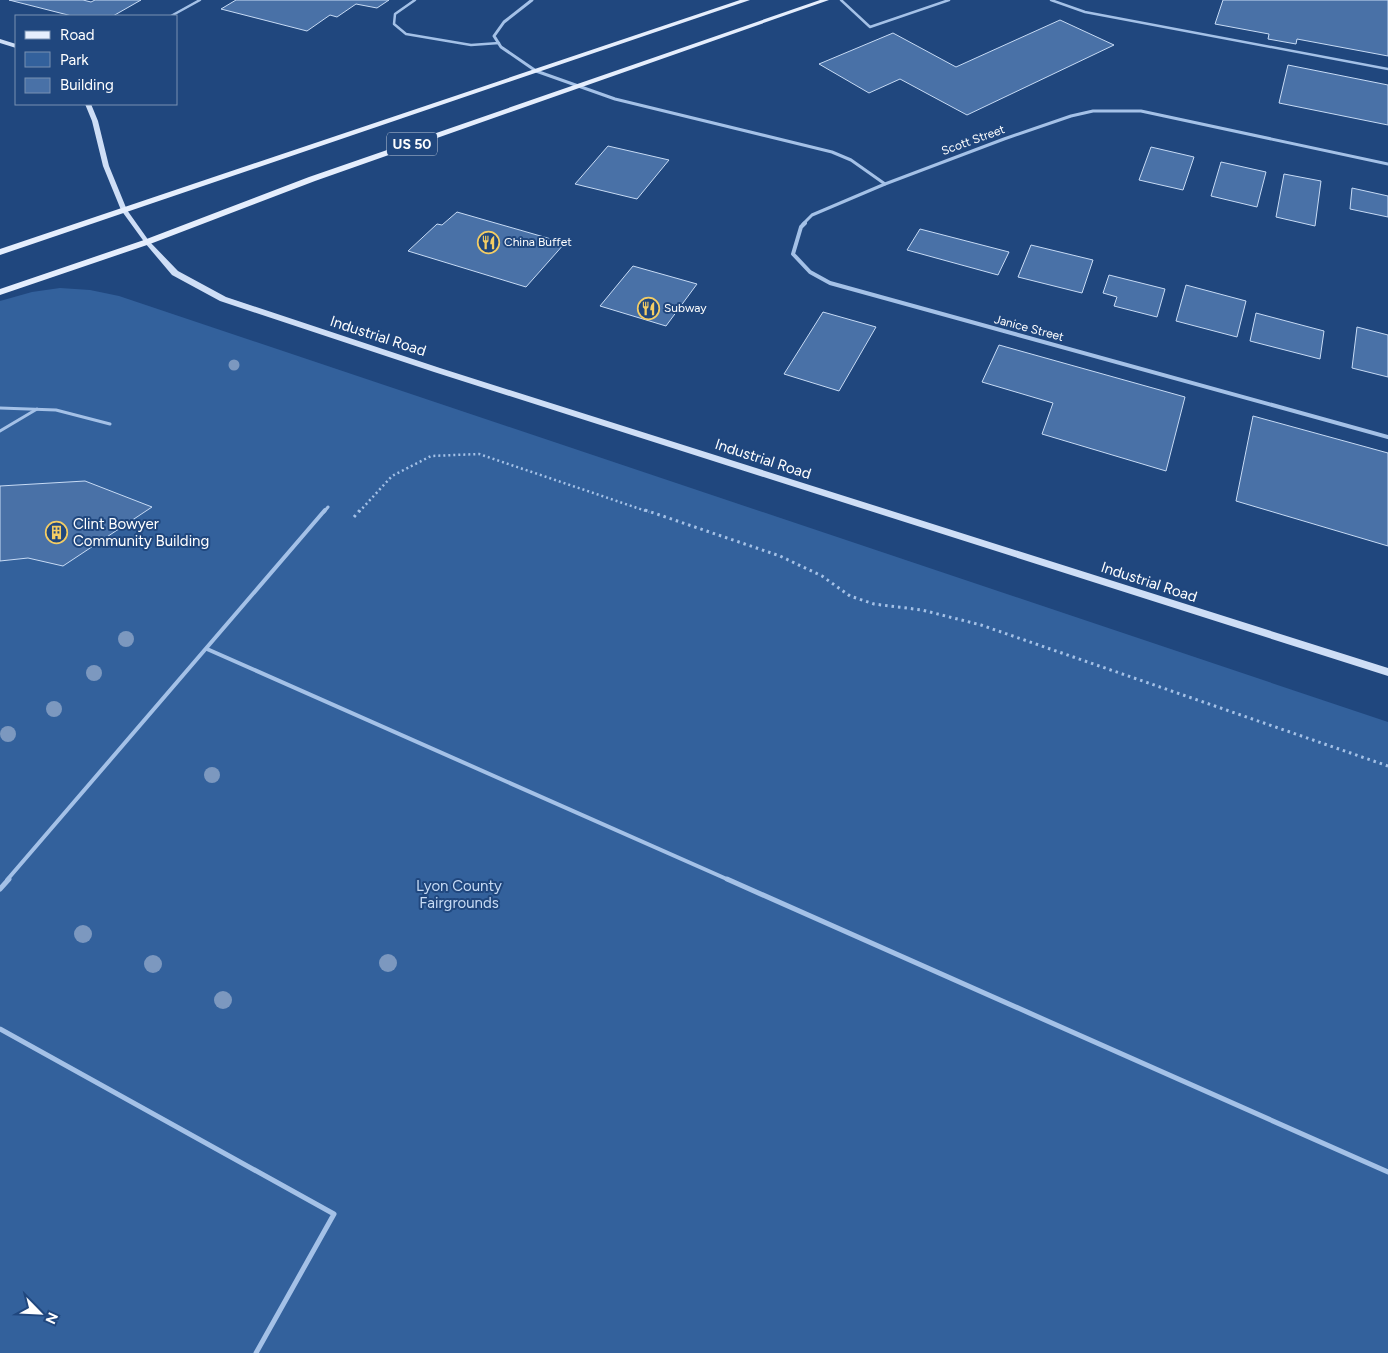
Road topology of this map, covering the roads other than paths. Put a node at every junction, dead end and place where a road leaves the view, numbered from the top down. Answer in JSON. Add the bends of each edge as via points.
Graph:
{"nodes":[{"id":1,"x":200,"y":0,"type":"edge"},
{"id":2,"x":415,"y":0,"type":"edge"},
{"id":3,"x":532,"y":0,"type":"edge"},
{"id":4,"x":747,"y":0,"type":"edge"},
{"id":5,"x":826,"y":0,"type":"edge"},
{"id":6,"x":841,"y":0,"type":"edge"},
{"id":7,"x":949,"y":0,"type":"edge"},
{"id":8,"x":1050,"y":0,"type":"edge"},
{"id":9,"x":173,"y":15,"type":"edge"},
{"id":10,"x":0,"y":41,"type":"edge"},
{"id":11,"x":498,"y":43,"type":"junction"},
{"id":12,"x":15,"y":46,"type":"edge"},
{"id":13,"x":1388,"y":68,"type":"edge"},
{"id":14,"x":536,"y":71,"type":"junction"},
{"id":15,"x":578,"y":85,"type":"junction"},
{"id":16,"x":88,"y":105,"type":"edge"},
{"id":17,"x":1388,"y":164,"type":"edge"},
{"id":18,"x":885,"y":184,"type":"junction"},
{"id":19,"x":124,"y":210,"type":"junction"},
{"id":20,"x":147,"y":242,"type":"junction"},
{"id":21,"x":0,"y":252,"type":"edge"},
{"id":22,"x":0,"y":292,"type":"edge"},
{"id":23,"x":39,"y":407,"type":"junction"},
{"id":24,"x":0,"y":408,"type":"edge"},
{"id":25,"x":110,"y":424,"type":"dead end"},
{"id":26,"x":0,"y":431,"type":"edge"},
{"id":27,"x":1388,"y":437,"type":"edge"},
{"id":28,"x":328,"y":507,"type":"dead end"},
{"id":29,"x":208,"y":649,"type":"junction"},
{"id":30,"x":1388,"y":672,"type":"edge"},
{"id":31,"x":0,"y":889,"type":"edge"},
{"id":32,"x":0,"y":1029,"type":"edge"},
{"id":33,"x":1388,"y":1172,"type":"edge"},
{"id":34,"x":256,"y":1353,"type":"edge"}],
"edges":[{"from":1,"to":9,"type":"lane"},
{"from":2,"to":11,"type":"lane","via":[[395,14],[394,24],[406,34],[471,45]]},
{"from":3,"to":11,"type":"street","via":[[504,22],[494,36]]},
{"from":4,"to":14,"type":"main road","number":"US 50"},
{"from":5,"to":15,"type":"main road","number":"US 50"},
{"from":6,"to":7,"type":"lane","via":[[870,28]]},
{"from":8,"to":13,"type":"lane","via":[[1085,12]]},
{"from":10,"to":12,"type":"main road"},
{"from":11,"to":14,"type":"street"},
{"from":14,"to":15,"type":"street"},
{"from":14,"to":19,"type":"main road","number":"US 50"},
{"from":15,"to":18,"type":"street","via":[[615,98],[832,152],[851,160]]},
{"from":15,"to":20,"type":"main road","number":"US 50","via":[[312,179]]},
{"from":16,"to":19,"type":"main road","name":"Industrial Road","via":[[96,121],[106,166]]},
{"from":17,"to":18,"type":"street","name":"Scott Street","via":[[1141,111],[1093,112],[1071,116],[1004,139]]},
{"from":18,"to":27,"type":"street","name":"Janice Street","via":[[812,215],[802,227],[793,254],[810,272],[830,283]]},
{"from":19,"to":20,"type":"main road","name":"Industrial Road"},
{"from":19,"to":21,"type":"main road","number":"US 50"},
{"from":20,"to":22,"type":"main road","number":"US 50"},
{"from":20,"to":30,"type":"main road","name":"Industrial Road","via":[[175,273],[223,299]]},
{"from":23,"to":24,"type":"lane"},
{"from":23,"to":25,"type":"lane","via":[[78,413]]},
{"from":23,"to":26,"type":"lane"},
{"from":28,"to":29,"type":"lane"},
{"from":29,"to":31,"type":"lane"},
{"from":29,"to":33,"type":"lane"},
{"from":32,"to":34,"type":"lane","via":[[334,1214]]}]}
